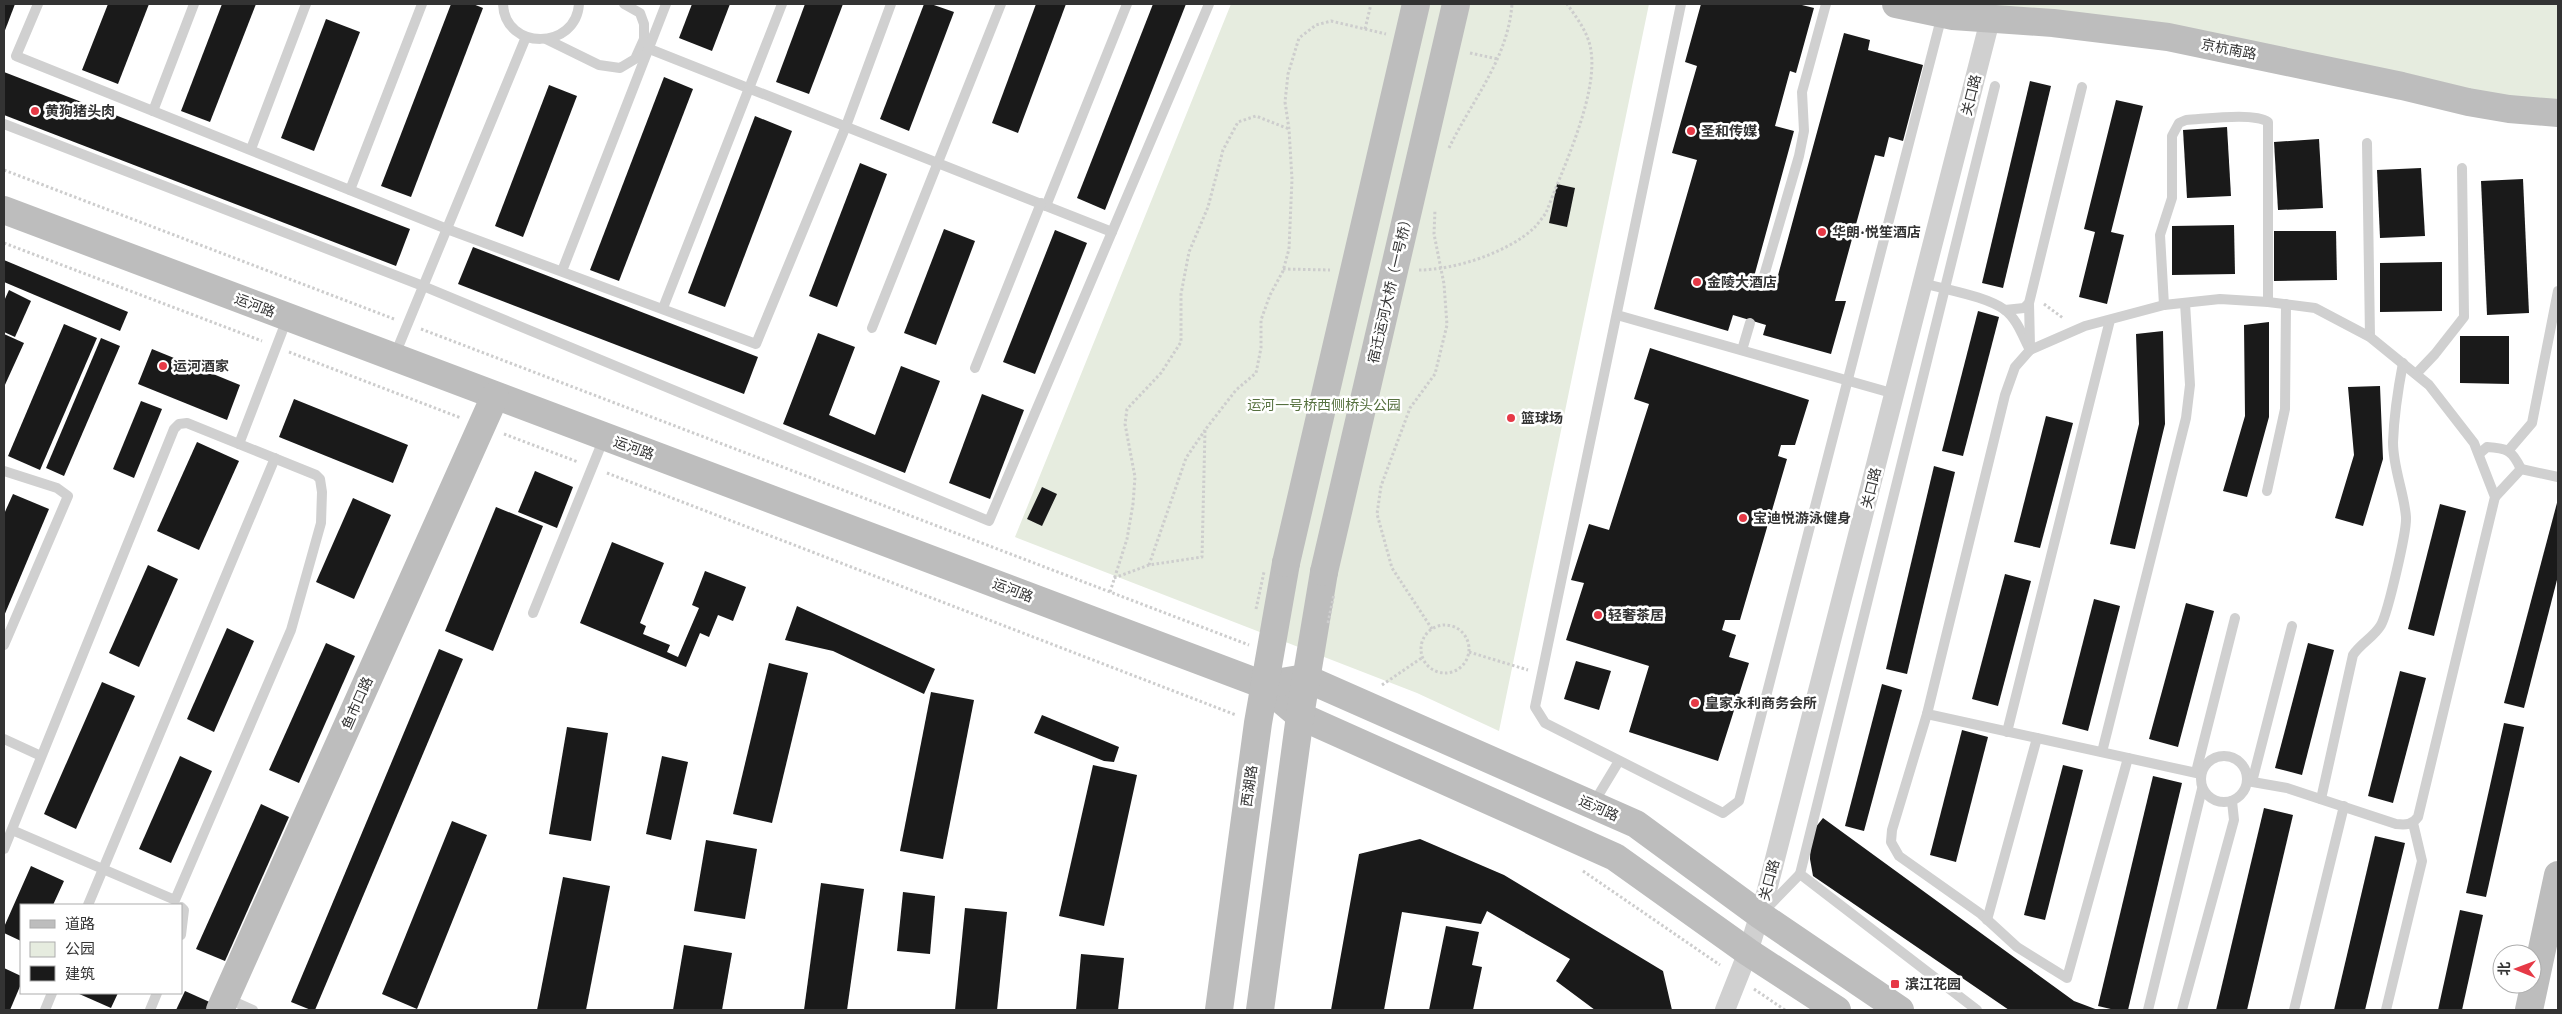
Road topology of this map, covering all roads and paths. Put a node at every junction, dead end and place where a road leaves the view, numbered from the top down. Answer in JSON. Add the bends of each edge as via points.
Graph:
{"nodes":[{"id":1,"x":38,"y":4,"type":"edge"},
{"id":2,"x":194,"y":4,"type":"edge"},
{"id":3,"x":306,"y":4,"type":"edge"},
{"id":4,"x":422,"y":4,"type":"edge"},
{"id":5,"x":503,"y":4,"type":"edge"},
{"id":6,"x":579,"y":4,"type":"edge"},
{"id":7,"x":624,"y":4,"type":"edge"},
{"id":8,"x":666,"y":4,"type":"edge"},
{"id":9,"x":782,"y":4,"type":"edge"},
{"id":10,"x":891,"y":4,"type":"edge"},
{"id":11,"x":1002,"y":4,"type":"edge"},
{"id":12,"x":1127,"y":4,"type":"edge"},
{"id":13,"x":1209,"y":4,"type":"edge"},
{"id":14,"x":1371,"y":4,"type":"edge"},
{"id":15,"x":1416,"y":4,"type":"edge"},
{"id":16,"x":1456,"y":4,"type":"edge"},
{"id":17,"x":1512,"y":4,"type":"edge"},
{"id":18,"x":1567,"y":4,"type":"edge"},
{"id":19,"x":1681,"y":4,"type":"edge"},
{"id":20,"x":1826,"y":4,"type":"edge"},
{"id":21,"x":1896,"y":4,"type":"edge"},
{"id":22,"x":1942,"y":14,"type":"junction"},
{"id":23,"x":1990,"y":20,"type":"junction"},
{"id":24,"x":1365,"y":30,"type":"junction"},
{"id":25,"x":1395,"y":36,"type":"dead end"},
{"id":26,"x":526,"y":37,"type":"junction"},
{"id":27,"x":546,"y":39,"type":"junction"},
{"id":28,"x":645,"y":47,"type":"junction"},
{"id":29,"x":1469,"y":53,"type":"dead end"},
{"id":30,"x":1498,"y":59,"type":"junction"},
{"id":31,"x":1995,"y":86,"type":"dead end"},
{"id":32,"x":2082,"y":87,"type":"dead end"},
{"id":33,"x":749,"y":88,"type":"junction"},
{"id":34,"x":153,"y":111,"type":"junction"},
{"id":35,"x":2558,"y":113,"type":"edge"},
{"id":36,"x":4,"y":124,"type":"edge"},
{"id":37,"x":846,"y":126,"type":"junction"},
{"id":38,"x":1289,"y":129,"type":"junction"},
{"id":39,"x":2367,"y":143,"type":"dead end"},
{"id":40,"x":251,"y":150,"type":"junction"},
{"id":41,"x":1445,"y":156,"type":"dead end"},
{"id":42,"x":938,"y":163,"type":"junction"},
{"id":43,"x":2462,"y":168,"type":"dead end"},
{"id":44,"x":350,"y":190,"type":"junction"},
{"id":45,"x":1435,"y":202,"type":"dead end"},
{"id":46,"x":1044,"y":204,"type":"junction"},
{"id":47,"x":4,"y":210,"type":"edge"},
{"id":48,"x":447,"y":229,"type":"junction"},
{"id":49,"x":1112,"y":232,"type":"junction"},
{"id":50,"x":4,"y":243,"type":"edge"},
{"id":51,"x":1441,"y":267,"type":"junction"},
{"id":52,"x":1283,"y":270,"type":"junction"},
{"id":53,"x":1339,"y":270,"type":"dead end"},
{"id":54,"x":1411,"y":270,"type":"dead end"},
{"id":55,"x":562,"y":271,"type":"junction"},
{"id":56,"x":1923,"y":283,"type":"junction"},
{"id":57,"x":423,"y":286,"type":"junction"},
{"id":58,"x":1760,"y":286,"type":"dead end"},
{"id":59,"x":1945,"y":289,"type":"junction"},
{"id":60,"x":2558,"y":291,"type":"edge"},
{"id":61,"x":2032,"y":292,"type":"junction"},
{"id":62,"x":2268,"y":302,"type":"junction"},
{"id":63,"x":2029,"y":303,"type":"junction"},
{"id":64,"x":2185,"y":303,"type":"junction"},
{"id":65,"x":2286,"y":304,"type":"junction"},
{"id":66,"x":2164,"y":305,"type":"junction"},
{"id":67,"x":663,"y":308,"type":"junction"},
{"id":68,"x":2005,"y":310,"type":"junction"},
{"id":69,"x":1617,"y":315,"type":"junction"},
{"id":70,"x":288,"y":317,"type":"junction"},
{"id":71,"x":2110,"y":320,"type":"junction"},
{"id":72,"x":1750,"y":323,"type":"dead end"},
{"id":73,"x":2085,"y":326,"type":"junction"},
{"id":74,"x":872,"y":328,"type":"dead end"},
{"id":75,"x":2370,"y":337,"type":"junction"},
{"id":76,"x":276,"y":347,"type":"junction"},
{"id":77,"x":1742,"y":350,"type":"junction"},
{"id":78,"x":2030,"y":350,"type":"junction"},
{"id":79,"x":394,"y":358,"type":"junction"},
{"id":80,"x":2403,"y":363,"type":"junction"},
{"id":81,"x":975,"y":368,"type":"dead end"},
{"id":82,"x":2416,"y":374,"type":"junction"},
{"id":83,"x":1846,"y":380,"type":"junction"},
{"id":84,"x":1895,"y":394,"type":"junction"},
{"id":85,"x":495,"y":396,"type":"junction"},
{"id":86,"x":482,"y":426,"type":"junction"},
{"id":87,"x":1205,"y":430,"type":"junction"},
{"id":88,"x":604,"y":437,"type":"junction"},
{"id":89,"x":239,"y":444,"type":"junction"},
{"id":90,"x":2508,"y":451,"type":"junction"},
{"id":91,"x":2479,"y":454,"type":"junction"},
{"id":92,"x":275,"y":458,"type":"junction"},
{"id":93,"x":592,"y":468,"type":"junction"},
{"id":94,"x":2521,"y":469,"type":"junction"},
{"id":95,"x":4,"y":471,"type":"edge"},
{"id":96,"x":2558,"y":477,"type":"edge"},
{"id":97,"x":2267,"y":491,"type":"dead end"},
{"id":98,"x":2495,"y":497,"type":"junction"},
{"id":99,"x":1149,"y":565,"type":"junction"},
{"id":100,"x":1114,"y":578,"type":"junction"},
{"id":101,"x":1110,"y":592,"type":"dead end"},
{"id":102,"x":533,"y":613,"type":"dead end"},
{"id":103,"x":2235,"y":618,"type":"dead end"},
{"id":104,"x":2292,"y":626,"type":"dead end"},
{"id":105,"x":1432,"y":629,"type":"junction"},
{"id":106,"x":4,"y":645,"type":"edge"},
{"id":107,"x":1469,"y":652,"type":"junction"},
{"id":108,"x":1422,"y":657,"type":"junction"},
{"id":109,"x":1542,"y":674,"type":"junction"},
{"id":110,"x":1306,"y":678,"type":"junction"},
{"id":111,"x":1264,"y":686,"type":"junction"},
{"id":112,"x":1377,"y":690,"type":"dead end"},
{"id":113,"x":1927,"y":714,"type":"junction"},
{"id":114,"x":1300,"y":716,"type":"junction"},
{"id":115,"x":1258,"y":723,"type":"junction"},
{"id":116,"x":2007,"y":732,"type":"junction"},
{"id":117,"x":2037,"y":738,"type":"junction"},
{"id":118,"x":4,"y":739,"type":"edge"},
{"id":119,"x":2102,"y":752,"type":"junction"},
{"id":120,"x":41,"y":756,"type":"junction"},
{"id":121,"x":2128,"y":758,"type":"junction"},
{"id":122,"x":1619,"y":761,"type":"junction"},
{"id":123,"x":2201,"y":774,"type":"junction"},
{"id":124,"x":2247,"y":782,"type":"junction"},
{"id":125,"x":2202,"y":789,"type":"junction"},
{"id":126,"x":2322,"y":799,"type":"junction"},
{"id":127,"x":2232,"y":801,"type":"junction"},
{"id":128,"x":1592,"y":805,"type":"junction"},
{"id":129,"x":2344,"y":806,"type":"junction"},
{"id":130,"x":2414,"y":823,"type":"junction"},
{"id":131,"x":12,"y":830,"type":"junction"},
{"id":132,"x":4,"y":849,"type":"edge"},
{"id":133,"x":1576,"y":867,"type":"dead end"},
{"id":134,"x":104,"y":869,"type":"junction"},
{"id":135,"x":1800,"y":874,"type":"junction"},
{"id":136,"x":2558,"y":879,"type":"edge"},
{"id":137,"x":88,"y":904,"type":"edge"},
{"id":138,"x":179,"y":904,"type":"edge"},
{"id":139,"x":182,"y":908,"type":"edge"},
{"id":140,"x":1760,"y":914,"type":"junction"},
{"id":141,"x":1988,"y":920,"type":"junction"},
{"id":142,"x":182,"y":927,"type":"edge"},
{"id":143,"x":1748,"y":952,"type":"junction"},
{"id":144,"x":1738,"y":978,"type":"junction"},
{"id":145,"x":52,"y":994,"type":"edge"},
{"id":146,"x":157,"y":994,"type":"edge"},
{"id":147,"x":223,"y":1004,"type":"edge"},
{"id":148,"x":45,"y":1010,"type":"edge"},
{"id":149,"x":150,"y":1010,"type":"edge"},
{"id":150,"x":253,"y":1010,"type":"edge"},
{"id":151,"x":1219,"y":1010,"type":"edge"},
{"id":152,"x":1260,"y":1010,"type":"edge"},
{"id":153,"x":1725,"y":1010,"type":"edge"},
{"id":154,"x":1785,"y":1010,"type":"edge"},
{"id":155,"x":1837,"y":1010,"type":"edge"},
{"id":156,"x":1900,"y":1010,"type":"edge"},
{"id":157,"x":1977,"y":1010,"type":"edge"},
{"id":158,"x":2148,"y":1010,"type":"edge"},
{"id":159,"x":2182,"y":1010,"type":"edge"},
{"id":160,"x":2294,"y":1010,"type":"edge"},
{"id":161,"x":2386,"y":1010,"type":"edge"},
{"id":162,"x":2529,"y":1010,"type":"edge"}],
"edges":[{"from":1,"to":34,"type":"lane","via":[[16,56]]},
{"from":2,"to":34,"type":"lane"},
{"from":3,"to":40,"type":"lane"},
{"from":4,"to":44,"type":"lane"},
{"from":5,"to":26,"type":"lane","via":[[508,21]]},
{"from":6,"to":27,"type":"lane","via":[[574,23],[564,33]]},
{"from":7,"to":28,"type":"lane","via":[[640,13]]},
{"from":8,"to":28,"type":"lane"},
{"from":9,"to":33,"type":"lane"},
{"from":10,"to":37,"type":"lane"},
{"from":11,"to":42,"type":"lane"},
{"from":12,"to":46,"type":"lane"},
{"from":13,"to":49,"type":"lane"},
{"from":14,"to":24,"type":"path"},
{"from":15,"to":111,"type":"street","name":"西湖路","bridge":true,"via":[[1286,563]]},
{"from":16,"to":110,"type":"street","name":"宿迁运河大桥（一号桥）","bridge":true,"via":[[1324,572]]},
{"from":17,"to":30,"type":"path","via":[[1506,43]]},
{"from":18,"to":51,"type":"path","via":[[1583,28],[1591,51],[1590,88],[1546,213],[1534,228],[1494,253]]},
{"from":19,"to":69,"type":"lane"},
{"from":20,"to":58,"type":"lane","via":[[1802,92],[1804,130],[1799,156]]},
{"from":21,"to":22,"type":"street","name":"京杭南路"},
{"from":22,"to":23,"type":"street","name":"京杭南路"},
{"from":22,"to":83,"type":"lane"},
{"from":23,"to":35,"type":"street","name":"京杭南路","via":[[2053,23],[2168,37],[2468,102]]},
{"from":23,"to":56,"type":"street","name":"关口路"},
{"from":24,"to":25,"type":"path"},
{"from":24,"to":38,"type":"path","via":[[1331,21],[1316,25],[1299,38],[1288,74],[1285,102]]},
{"from":26,"to":27,"type":"lane"},
{"from":26,"to":48,"type":"lane"},
{"from":27,"to":28,"type":"lane","via":[[608,68],[628,64]]},
{"from":28,"to":33,"type":"lane"},
{"from":28,"to":55,"type":"lane"},
{"from":29,"to":30,"type":"path"},
{"from":30,"to":41,"type":"path"},
{"from":31,"to":59,"type":"lane"},
{"from":32,"to":61,"type":"lane"},
{"from":33,"to":37,"type":"lane"},
{"from":33,"to":67,"type":"lane"},
{"from":34,"to":40,"type":"lane"},
{"from":36,"to":57,"type":"lane"},
{"from":37,"to":42,"type":"lane"},
{"from":37,"to":67,"type":"lane","via":[[756,344]]},
{"from":38,"to":52,"type":"path","via":[[1291,212],[1289,249]]},
{"from":38,"to":100,"type":"path","via":[[1256,116],[1238,122],[1223,150],[1208,207],[1189,252],[1181,294],[1181,342],[1161,373],[1127,409],[1126,431],[1135,477],[1127,539]]},
{"from":39,"to":75,"type":"lane"},
{"from":40,"to":44,"type":"lane"},
{"from":42,"to":46,"type":"lane"},
{"from":42,"to":74,"type":"lane"},
{"from":43,"to":82,"type":"lane","via":[[2464,317]]},
{"from":44,"to":48,"type":"lane"},
{"from":45,"to":51,"type":"path","via":[[1434,234]]},
{"from":46,"to":49,"type":"lane"},
{"from":46,"to":81,"type":"lane"},
{"from":47,"to":70,"type":"street","name":"运河路"},
{"from":48,"to":55,"type":"lane"},
{"from":48,"to":57,"type":"lane"},
{"from":49,"to":57,"type":"lane","via":[[989,521]]},
{"from":50,"to":76,"type":"path"},
{"from":51,"to":54,"type":"path"},
{"from":51,"to":105,"type":"path","via":[[1446,325],[1435,374],[1410,408],[1381,486],[1377,514],[1392,568]]},
{"from":52,"to":53,"type":"path"},
{"from":52,"to":87,"type":"path","via":[[1261,320],[1261,348],[1256,372],[1236,390]]},
{"from":55,"to":67,"type":"lane"},
{"from":56,"to":59,"type":"lane"},
{"from":56,"to":84,"type":"street","name":"关口路"},
{"from":57,"to":79,"type":"lane"},
{"from":59,"to":68,"type":"lane"},
{"from":59,"to":135,"type":"lane"},
{"from":60,"to":90,"type":"lane","via":[[2532,423]]},
{"from":61,"to":63,"type":"lane"},
{"from":61,"to":73,"type":"path","via":[[2062,318]]},
{"from":62,"to":64,"type":"lane","via":[[2220,299]]},
{"from":62,"to":65,"type":"lane"},
{"from":62,"to":66,"type":"lane","via":[[2268,122],[2262,118],[2237,118],[2186,120],[2179,123],[2172,136],[2172,198],[2160,235]]},
{"from":63,"to":68,"type":"lane","via":[[2024,308]]},
{"from":63,"to":78,"type":"lane"},
{"from":64,"to":66,"type":"lane"},
{"from":64,"to":119,"type":"lane","via":[[2190,385],[2186,418]]},
{"from":65,"to":75,"type":"lane","via":[[2315,308]]},
{"from":65,"to":97,"type":"lane","via":[[2286,409]]},
{"from":66,"to":71,"type":"lane"},
{"from":68,"to":78,"type":"lane"},
{"from":69,"to":77,"type":"lane"},
{"from":69,"to":109,"type":"lane"},
{"from":70,"to":76,"type":"lane"},
{"from":70,"to":79,"type":"street","name":"运河路"},
{"from":71,"to":73,"type":"lane"},
{"from":71,"to":116,"type":"lane"},
{"from":72,"to":77,"type":"lane"},
{"from":73,"to":78,"type":"lane"},
{"from":75,"to":80,"type":"lane"},
{"from":76,"to":86,"type":"path"},
{"from":76,"to":89,"type":"lane"},
{"from":77,"to":83,"type":"lane"},
{"from":78,"to":113,"type":"lane","via":[[2015,367],[2005,395]]},
{"from":79,"to":85,"type":"street","name":"运河路"},
{"from":80,"to":82,"type":"lane"},
{"from":80,"to":126,"type":"lane","via":[[2393,444],[2406,520],[2381,625],[2352,655]]},
{"from":82,"to":91,"type":"lane","via":[[2462,425]]},
{"from":83,"to":84,"type":"lane"},
{"from":83,"to":122,"type":"lane","via":[[1739,800],[1724,813]]},
{"from":84,"to":140,"type":"street","name":"关口路"},
{"from":85,"to":86,"type":"street","name":"鱼市口路"},
{"from":85,"to":88,"type":"street","name":"运河路"},
{"from":86,"to":93,"type":"path"},
{"from":86,"to":147,"type":"street","name":"鱼市口路"},
{"from":87,"to":99,"type":"path","via":[[1186,458]]},
{"from":87,"to":99,"type":"path","via":[[1202,558]]},
{"from":88,"to":93,"type":"lane"},
{"from":88,"to":111,"type":"street","name":"运河路"},
{"from":89,"to":92,"type":"lane"},
{"from":89,"to":120,"type":"lane","via":[[187,422],[174,429]]},
{"from":90,"to":91,"type":"lane","via":[[2487,447]]},
{"from":90,"to":94,"type":"lane","via":[[2514,454]]},
{"from":91,"to":98,"type":"lane"},
{"from":92,"to":134,"type":"lane"},
{"from":92,"to":138,"type":"lane","via":[[320,479],[322,523],[292,630]]},
{"from":93,"to":102,"type":"lane"},
{"from":93,"to":115,"type":"path"},
{"from":94,"to":96,"type":"lane"},
{"from":94,"to":98,"type":"lane"},
{"from":95,"to":106,"type":"lane","via":[[57,488],[68,496]]},
{"from":98,"to":130,"type":"lane"},
{"from":99,"to":100,"type":"path"},
{"from":100,"to":101,"type":"path"},
{"from":103,"to":123,"type":"lane","via":[[2198,768]]},
{"from":104,"to":124,"type":"lane","via":[[2253,778]]},
{"from":105,"to":107,"type":"path","via":[[1447,625],[1461,631],[1466,637]]},
{"from":105,"to":108,"type":"path","via":[[1422,642]]},
{"from":107,"to":108,"type":"path","via":[[1462,666],[1448,673],[1433,670]]},
{"from":107,"to":109,"type":"path"},
{"from":108,"to":112,"type":"path"},
{"from":109,"to":122,"type":"lane","via":[[1536,708],[1545,723]]},
{"from":110,"to":111,"type":"street"},
{"from":110,"to":114,"type":"street"},
{"from":110,"to":128,"type":"street","name":"运河路"},
{"from":111,"to":114,"type":"street","name":"运河路"},
{"from":111,"to":115,"type":"street","name":"西湖路"},
{"from":113,"to":116,"type":"lane"},
{"from":113,"to":141,"type":"lane","via":[[1891,842],[1899,856]]},
{"from":114,"to":143,"type":"street","name":"运河路","via":[[1615,857]]},
{"from":114,"to":152,"type":"street"},
{"from":115,"to":151,"type":"street","name":"西湖路"},
{"from":116,"to":117,"type":"lane"},
{"from":117,"to":119,"type":"lane"},
{"from":117,"to":141,"type":"lane"},
{"from":118,"to":120,"type":"lane"},
{"from":119,"to":121,"type":"lane"},
{"from":120,"to":131,"type":"lane"},
{"from":121,"to":123,"type":"lane"},
{"from":121,"to":141,"type":"lane","via":[[2067,978],[2017,947]]},
{"from":122,"to":128,"type":"lane"},
{"from":123,"to":124,"type":"lane","via":[[2209,761],[2224,756],[2239,761]]},
{"from":123,"to":125,"type":"lane"},
{"from":124,"to":126,"type":"lane","via":[[2287,788]]},
{"from":124,"to":127,"type":"lane","via":[[2240,796]]},
{"from":125,"to":127,"type":"lane","via":[[2220,803]]},
{"from":125,"to":158,"type":"lane"},
{"from":126,"to":129,"type":"lane"},
{"from":127,"to":159,"type":"lane","via":[[2234,820]]},
{"from":128,"to":140,"type":"street","name":"运河路","via":[[1636,824]]},
{"from":129,"to":130,"type":"lane","via":[[2396,824]]},
{"from":129,"to":160,"type":"lane"},
{"from":130,"to":161,"type":"lane","via":[[2422,861]]},
{"from":131,"to":132,"type":"lane"},
{"from":131,"to":134,"type":"lane"},
{"from":133,"to":144,"type":"path"},
{"from":134,"to":137,"type":"lane"},
{"from":134,"to":138,"type":"lane"},
{"from":135,"to":140,"type":"lane"},
{"from":135,"to":157,"type":"lane"},
{"from":136,"to":162,"type":"street"},
{"from":139,"to":142,"type":"lane"},
{"from":140,"to":143,"type":"street","name":"关口路"},
{"from":140,"to":156,"type":"street","name":"运河路"},
{"from":143,"to":144,"type":"street","name":"关口路"},
{"from":143,"to":155,"type":"street","name":"运河路"},
{"from":144,"to":153,"type":"street","name":"关口路"},
{"from":144,"to":154,"type":"path"},
{"from":145,"to":148,"type":"lane"},
{"from":146,"to":149,"type":"lane"},
{"from":147,"to":150,"type":"lane"}]}
